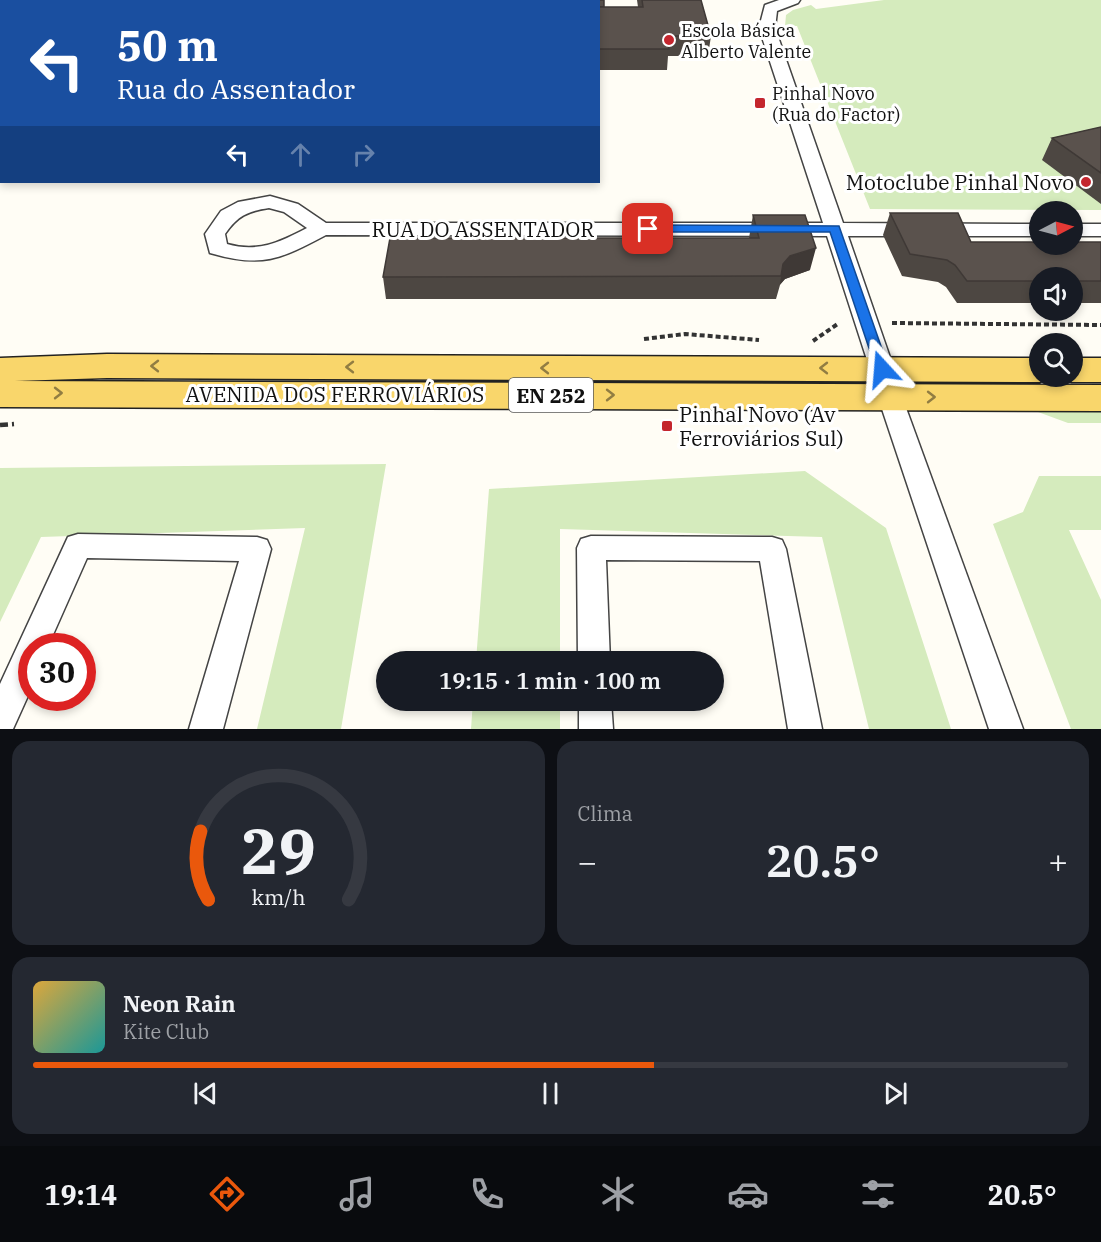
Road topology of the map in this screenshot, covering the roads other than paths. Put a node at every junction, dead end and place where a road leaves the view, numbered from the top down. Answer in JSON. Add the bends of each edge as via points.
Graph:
{"nodes":[{"id":1,"x":793,"y":0,"type":"edge"},
{"id":2,"x":322,"y":229,"type":"dead end"},
{"id":3,"x":835,"y":229,"type":"junction"},
{"id":4,"x":1029,"y":230,"type":"edge"},
{"id":5,"x":1083,"y":230,"type":"edge"},
{"id":6,"x":1101,"y":230,"type":"edge"},
{"id":7,"x":0,"y":370,"type":"edge"},
{"id":8,"x":1083,"y":370,"type":"edge"},
{"id":9,"x":1101,"y":370,"type":"edge"},
{"id":10,"x":1029,"y":371,"type":"edge"},
{"id":11,"x":886,"y":383,"type":"junction"},
{"id":12,"x":0,"y":393,"type":"edge"},
{"id":13,"x":1101,"y":398,"type":"edge"},
{"id":14,"x":39,"y":633,"type":"edge"},
{"id":15,"x":594,"y":651,"type":"edge"},
{"id":16,"x":18,"y":680,"type":"edge"},
{"id":17,"x":596,"y":711,"type":"edge"},
{"id":18,"x":0,"y":720,"type":"edge"},
{"id":19,"x":206,"y":729,"type":"edge"},
{"id":20,"x":596,"y":729,"type":"edge"},
{"id":21,"x":805,"y":729,"type":"edge"},
{"id":22,"x":1006,"y":729,"type":"edge"}],
"edges":[{"from":1,"to":3,"type":"street","via":[[770,8],[767,28]]},
{"from":2,"to":3,"type":"street","name":"RUA DO ASSENTADOR"},
{"from":3,"to":4,"type":"street","name":"RUA DO ASSENTADOR"},
{"from":3,"to":11,"type":"street"},
{"from":5,"to":6,"type":"street"},
{"from":11,"to":7,"type":"main road","name":"AVENIDA DOS FERROVIÁRIOS","number":"EN 252","one_way":true,"via":[[107,366]]},
{"from":8,"to":9,"type":"main road"},
{"from":10,"to":11,"type":"main road","name":"AVENIDA DOS FERROVIÁRIOS","number":"EN 252"},
{"from":12,"to":11,"type":"main road","name":"AVENIDA DOS FERROVIÁRIOS","number":"EN 252","one_way":true},
{"from":11,"to":13,"type":"main road","name":"AVENIDA DOS FERROVIÁRIOS","number":"EN 252","one_way":true},
{"from":11,"to":22,"type":"street"},
{"from":14,"to":19,"type":"street","via":[[78,546],[257,549]]},
{"from":15,"to":21,"type":"street","via":[[591,548],[772,549]]},
{"from":16,"to":18,"type":"street"},
{"from":17,"to":20,"type":"street"}]}
